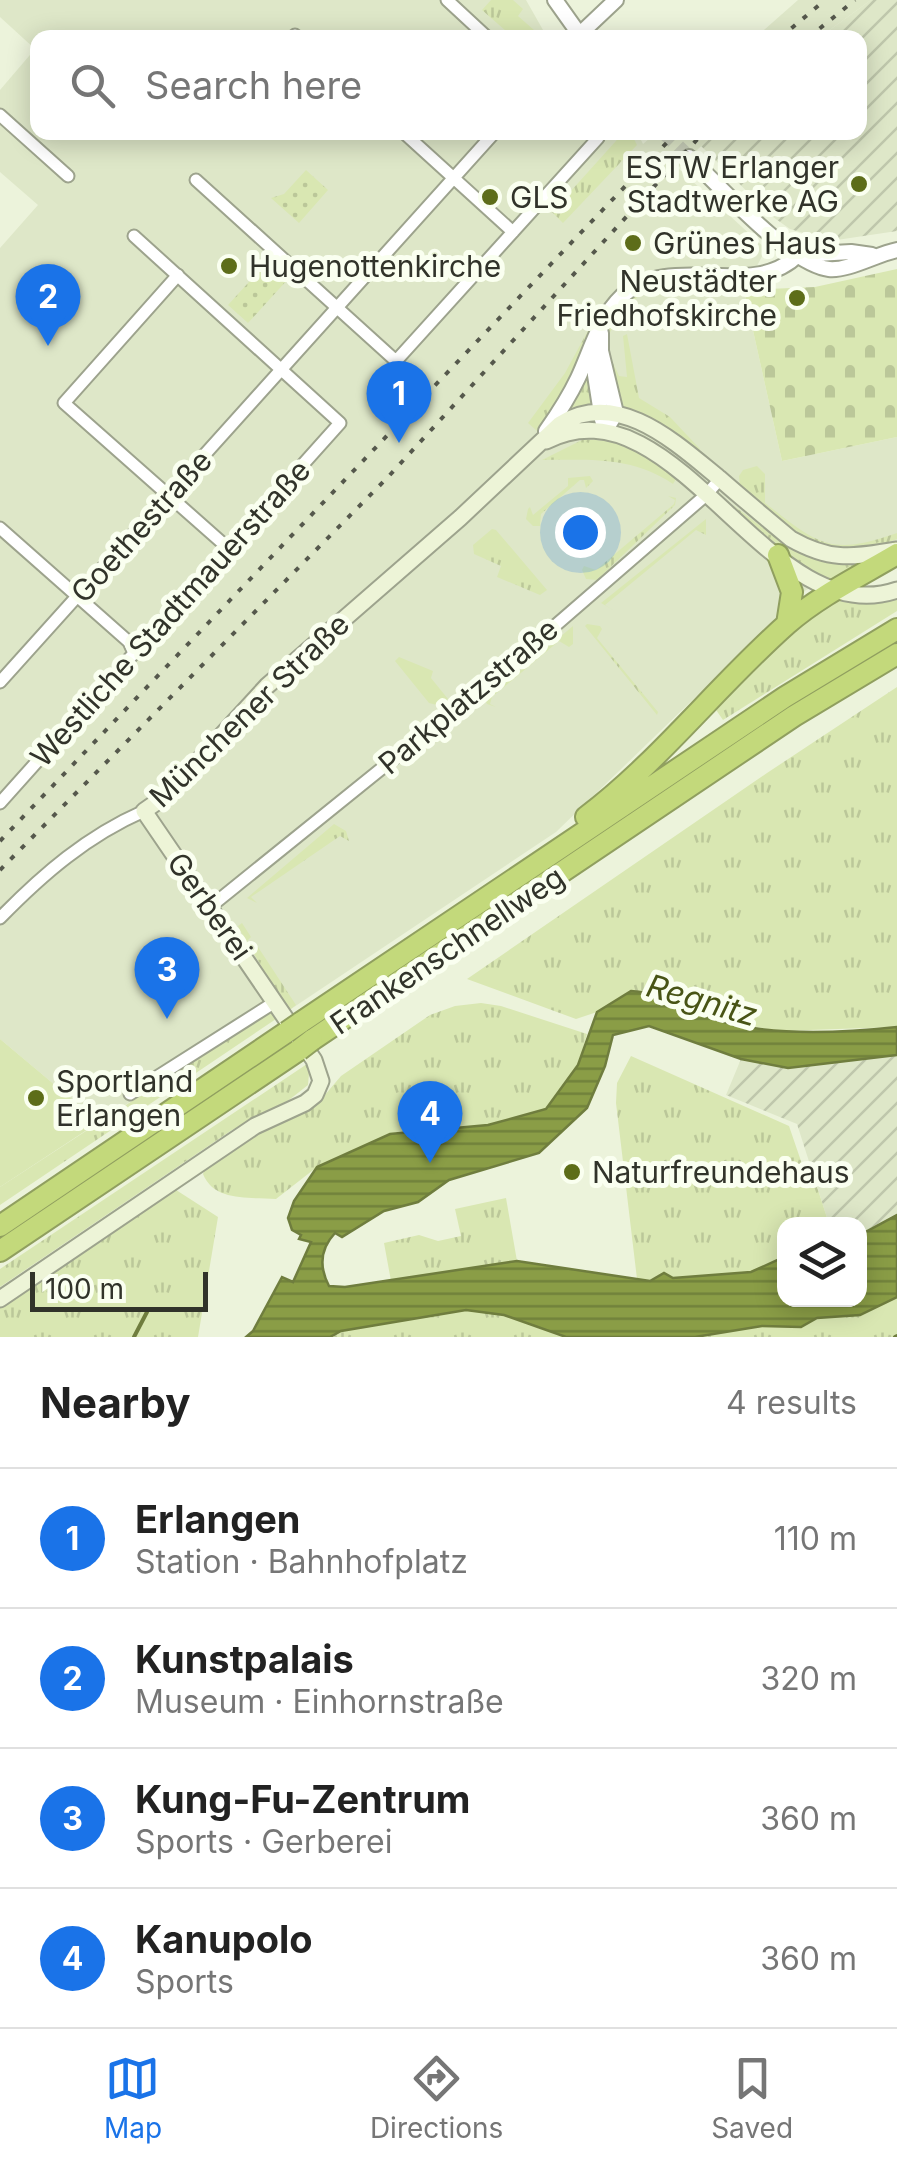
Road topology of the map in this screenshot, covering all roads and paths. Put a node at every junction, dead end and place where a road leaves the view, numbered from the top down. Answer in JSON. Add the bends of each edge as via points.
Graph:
{"nodes":[{"id":1,"x":447,"y":0,"type":"edge"},
{"id":2,"x":555,"y":0,"type":"edge"},
{"id":3,"x":616,"y":0,"type":"edge"},
{"id":4,"x":479,"y":30,"type":"edge"},
{"id":5,"x":576,"y":30,"type":"edge"},
{"id":6,"x":586,"y":30,"type":"edge"},
{"id":7,"x":0,"y":115,"type":"edge"},
{"id":8,"x":412,"y":140,"type":"edge"},
{"id":9,"x":488,"y":140,"type":"edge"},
{"id":10,"x":590,"y":140,"type":"edge"},
{"id":11,"x":689,"y":157,"type":"tunnel mouth"},
{"id":12,"x":68,"y":176,"type":"dead end"},
{"id":13,"x":454,"y":178,"type":"junction"},
{"id":14,"x":196,"y":180,"type":"dead end"},
{"id":15,"x":514,"y":232,"type":"junction"},
{"id":16,"x":134,"y":236,"type":"dead end"},
{"id":17,"x":897,"y":250,"type":"edge"},
{"id":18,"x":798,"y":255,"type":"junction"},
{"id":19,"x":178,"y":276,"type":"junction"},
{"id":20,"x":338,"y":308,"type":"junction"},
{"id":21,"x":600,"y":327,"type":"junction"},
{"id":22,"x":282,"y":370,"type":"junction"},
{"id":23,"x":608,"y":413,"type":"junction"},
{"id":24,"x":605,"y":431,"type":"junction"},
{"id":25,"x":532,"y":449,"type":"junction"},
{"id":26,"x":720,"y":479,"type":"junction"},
{"id":27,"x":706,"y":495,"type":"junction"},
{"id":28,"x":168,"y":496,"type":"junction"},
{"id":29,"x":0,"y":528,"type":"edge"},
{"id":30,"x":228,"y":548,"type":"junction"},
{"id":31,"x":897,"y":552,"type":"edge"},
{"id":32,"x":778,"y":555,"type":"junction"},
{"id":33,"x":835,"y":590,"type":"junction"},
{"id":34,"x":897,"y":590,"type":"edge"},
{"id":35,"x":73,"y":592,"type":"junction"},
{"id":36,"x":787,"y":624,"type":"junction"},
{"id":37,"x":897,"y":629,"type":"edge"},
{"id":38,"x":134,"y":651,"type":"junction"},
{"id":39,"x":897,"y":654,"type":"edge"},
{"id":40,"x":0,"y":682,"type":"edge"},
{"id":41,"x":0,"y":802,"type":"edge"},
{"id":42,"x":144,"y":811,"type":"junction"},
{"id":43,"x":526,"y":872,"type":"junction"},
{"id":44,"x":210,"y":907,"type":"junction"},
{"id":45,"x":0,"y":918,"type":"edge"},
{"id":46,"x":276,"y":1002,"type":"junction"},
{"id":47,"x":307,"y":1031,"type":"junction"},
{"id":48,"x":130,"y":1094,"type":"dead end"},
{"id":49,"x":0,"y":1226,"type":"edge"},
{"id":50,"x":0,"y":1251,"type":"edge"},
{"id":51,"x":0,"y":1299,"type":"edge"}],
"edges":[{"from":1,"to":4,"type":"street"},
{"from":2,"to":5,"type":"street"},
{"from":3,"to":6,"type":"street"},
{"from":7,"to":12,"type":"street"},
{"from":8,"to":13,"type":"street"},
{"from":9,"to":13,"type":"street"},
{"from":10,"to":15,"type":"street"},
{"from":11,"to":18,"type":"street"},
{"from":13,"to":15,"type":"street"},
{"from":13,"to":20,"type":"street"},
{"from":14,"to":20,"type":"street"},
{"from":15,"to":20,"type":"street","via":[[396,361]]},
{"from":16,"to":19,"type":"street"},
{"from":17,"to":18,"type":"street","via":[[830,269]]},
{"from":18,"to":21,"type":"street","via":[[774,272],[652,279],[621,297]]},
{"from":19,"to":22,"type":"street"},
{"from":19,"to":28,"type":"street","via":[[64,403]]},
{"from":20,"to":22,"type":"street","name":"Goethestraße"},
{"from":21,"to":23,"type":"street"},
{"from":21,"to":25,"type":"street","via":[[564,406]]},
{"from":22,"to":28,"type":"street","name":"Goethestraße"},
{"from":22,"to":30,"type":"street","name":"Westliche Stadtmauerstraße","via":[[340,423]]},
{"from":23,"to":24,"type":"street"},
{"from":23,"to":25,"type":"main road","name":"Münchener Straße","via":[[572,416]]},
{"from":23,"to":26,"type":"main road","via":[[662,432]]},
{"from":24,"to":25,"type":"main road","name":"Münchener Straße","via":[[570,433]]},
{"from":24,"to":27,"type":"main road","via":[[644,446]]},
{"from":25,"to":42,"type":"main road","name":"Münchener Straße","via":[[267,686],[167,795]]},
{"from":26,"to":27,"type":"street","name":"Parkplatzstraße"},
{"from":26,"to":31,"type":"main road","via":[[814,552],[849,558]]},
{"from":27,"to":32,"type":"main road"},
{"from":27,"to":44,"type":"street","name":"Parkplatzstraße","via":[[504,670]]},
{"from":28,"to":30,"type":"street"},
{"from":28,"to":35,"type":"street","name":"Goethestraße"},
{"from":29,"to":35,"type":"street"},
{"from":30,"to":38,"type":"street","name":"Westliche Stadtmauerstraße"},
{"from":31,"to":33,"type":"highway"},
{"from":32,"to":33,"type":"main road"},
{"from":32,"to":36,"type":"highway","via":[[792,592]]},
{"from":33,"to":34,"type":"main road"},
{"from":33,"to":36,"type":"highway"},
{"from":35,"to":38,"type":"street"},
{"from":35,"to":40,"type":"street","name":"Goethestraße"},
{"from":36,"to":43,"type":"highway"},
{"from":37,"to":43,"type":"highway","name":"Frankenschnellweg"},
{"from":38,"to":41,"type":"street","name":"Westliche Stadtmauerstraße"},
{"from":39,"to":47,"type":"highway","name":"Frankenschnellweg"},
{"from":42,"to":44,"type":"main road","name":"Gerberei"},
{"from":42,"to":45,"type":"street","name":"Münchener Straße","via":[[45,872]]},
{"from":43,"to":47,"type":"highway","name":"Frankenschnellweg"},
{"from":44,"to":46,"type":"main road","name":"Gerberei"},
{"from":46,"to":48,"type":"street"},
{"from":46,"to":51,"type":"main road","name":"Gerberei","via":[[319,1068],[315,1095],[255,1126]]},
{"from":47,"to":49,"type":"highway","name":"Frankenschnellweg"},
{"from":47,"to":50,"type":"highway","name":"Frankenschnellweg"}]}
